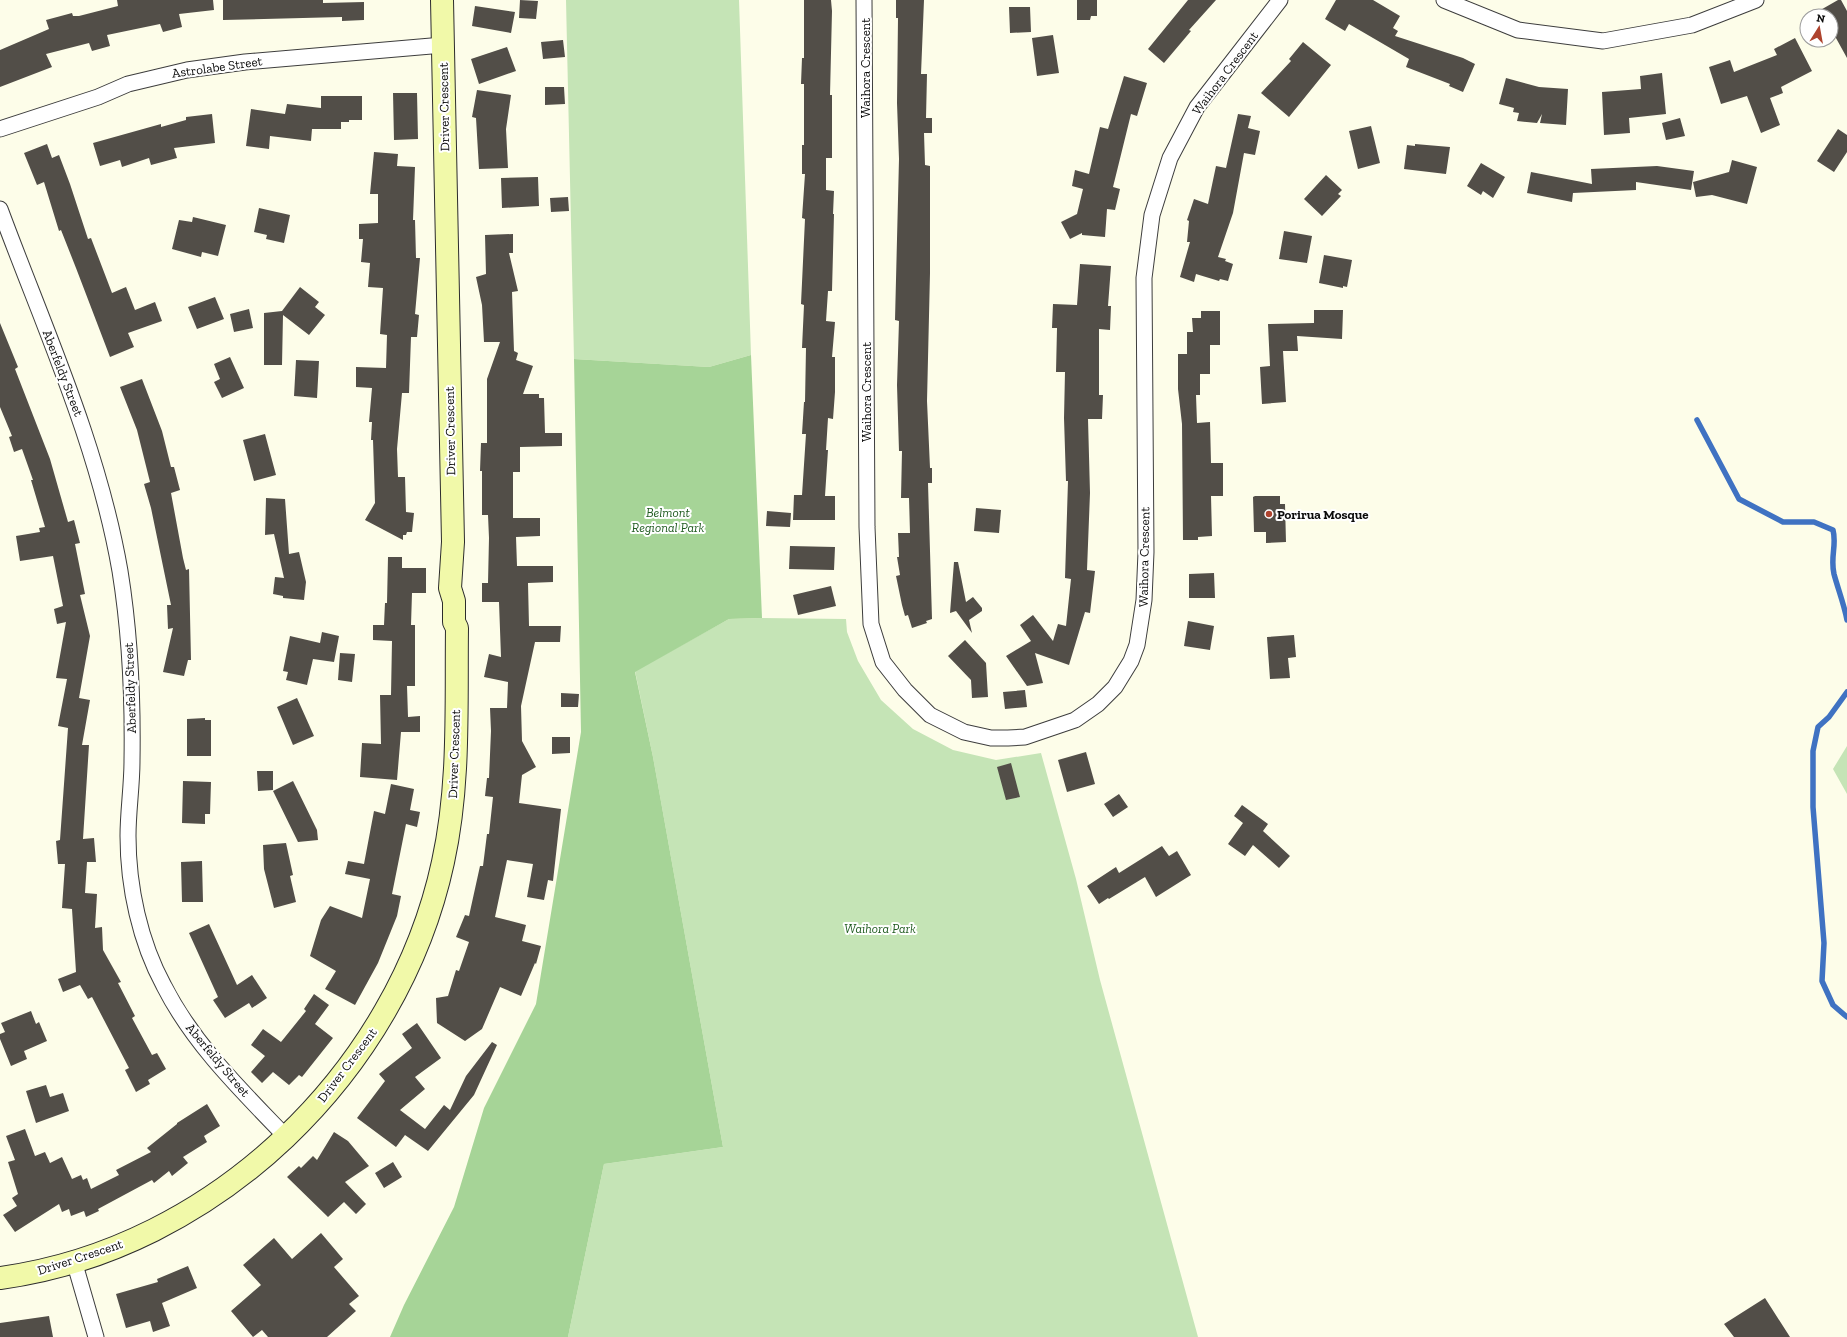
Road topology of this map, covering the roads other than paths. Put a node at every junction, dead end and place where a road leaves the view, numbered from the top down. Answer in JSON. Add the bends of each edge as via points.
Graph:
{"nodes":[{"id":1,"x":442,"y":0,"type":"edge"},
{"id":2,"x":864,"y":0,"type":"edge"},
{"id":3,"x":1280,"y":0,"type":"edge"},
{"id":4,"x":1444,"y":0,"type":"edge"},
{"id":5,"x":1756,"y":0,"type":"edge"},
{"id":6,"x":443,"y":45,"type":"junction"},
{"id":7,"x":0,"y":129,"type":"edge"},
{"id":8,"x":0,"y":209,"type":"edge"},
{"id":9,"x":287,"y":1138,"type":"junction"},
{"id":10,"x":74,"y":1261,"type":"junction"},
{"id":11,"x":0,"y":1278,"type":"edge"},
{"id":12,"x":96,"y":1337,"type":"edge"}],
"edges":[{"from":1,"to":6,"type":"street","name":"Driver Crescent"},
{"from":2,"to":3,"type":"street","name":"Waihora Crescent","via":[[867,520],[871,624],[883,662],[905,690],[930,715],[964,732],[991,738],[1008,738],[1025,737],[1075,720],[1098,704],[1115,687],[1131,661],[1137,644],[1144,600],[1144,278],[1152,215],[1170,158],[1197,107]]},
{"from":4,"to":5,"type":"street","via":[[1518,30],[1603,41],[1692,24]]},
{"from":6,"to":7,"type":"street","name":"Astrolabe Street","via":[[245,62],[187,70],[128,84],[98,97]]},
{"from":6,"to":9,"type":"street","name":"Driver Crescent","via":[[452,534],[450,588],[457,628],[455,773],[450,830],[431,906],[402,981],[360,1052],[324,1098]]},
{"from":8,"to":9,"type":"street","name":"Aberfeldy Street","via":[[83,428],[102,487],[120,570],[132,688],[128,837],[130,867],[134,897],[145,939],[164,986],[197,1039]]},
{"from":9,"to":10,"type":"street","name":"Driver Crescent","via":[[201,1203],[136,1238]]},
{"from":10,"to":11,"type":"street","name":"Driver Crescent"},
{"from":10,"to":12,"type":"street"}]}
